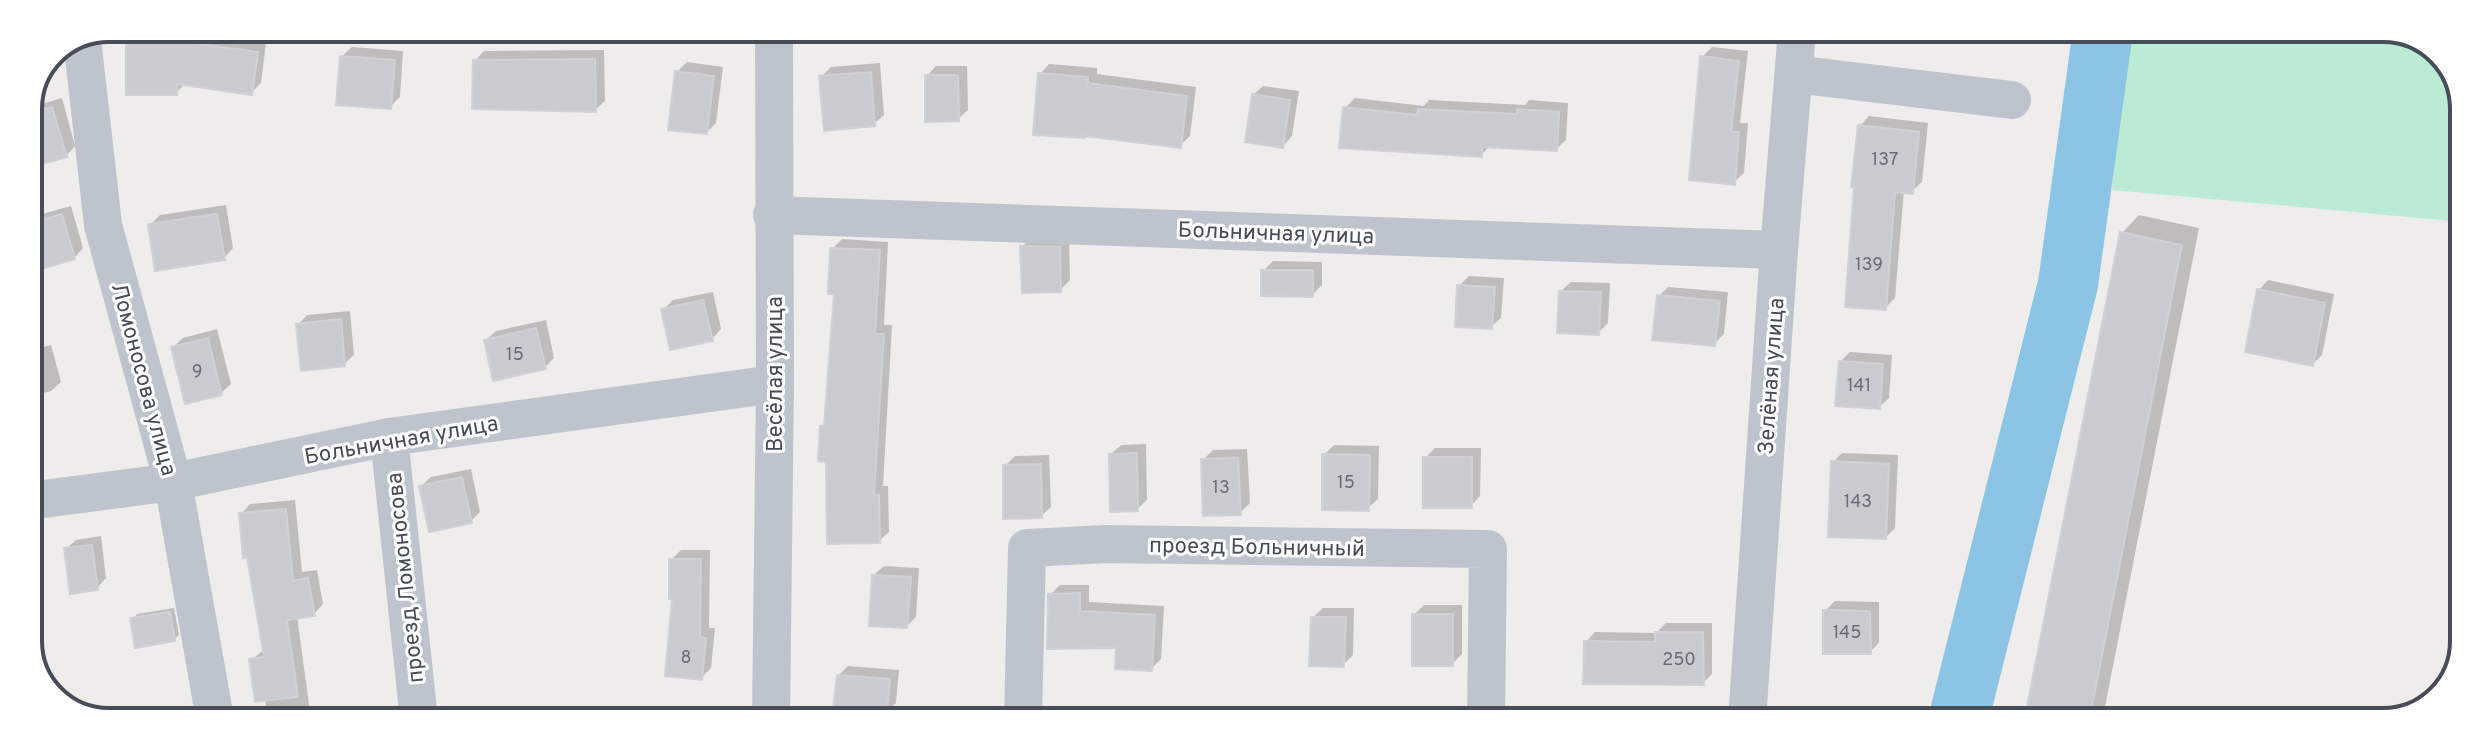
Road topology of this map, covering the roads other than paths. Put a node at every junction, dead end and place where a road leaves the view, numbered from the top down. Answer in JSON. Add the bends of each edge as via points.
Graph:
{"nodes":[{"id":1,"x":774,"y":42,"type":"edge"},
{"id":2,"x":1796,"y":42,"type":"edge"},
{"id":3,"x":83,"y":47,"type":"edge"},
{"id":4,"x":1794,"y":74,"type":"junction"},
{"id":5,"x":2012,"y":100,"type":"dead end"},
{"id":6,"x":772,"y":215,"type":"junction"},
{"id":7,"x":1779,"y":250,"type":"junction"},
{"id":8,"x":775,"y":384,"type":"junction"},
{"id":9,"x":389,"y":437,"type":"junction"},
{"id":10,"x":173,"y":482,"type":"junction"},
{"id":11,"x":42,"y":499,"type":"edge"},
{"id":12,"x":213,"y":708,"type":"edge"},
{"id":13,"x":418,"y":708,"type":"edge"},
{"id":14,"x":771,"y":708,"type":"edge"},
{"id":15,"x":1023,"y":708,"type":"edge"},
{"id":16,"x":1486,"y":708,"type":"edge"},
{"id":17,"x":1748,"y":708,"type":"edge"}],
"edges":[{"from":1,"to":6,"type":"street","name":"Весёлая улица"},
{"from":2,"to":4,"type":"street","name":"Зелёная улица"},
{"from":3,"to":10,"type":"street","name":"Ломоносова улица","via":[[103,225]]},
{"from":4,"to":5,"type":"street"},
{"from":4,"to":7,"type":"street","name":"Зелёная улица"},
{"from":6,"to":7,"type":"street","name":"Больничная улица"},
{"from":6,"to":8,"type":"street","name":"Весёлая улица"},
{"from":7,"to":17,"type":"street","name":"Зелёная улица"},
{"from":8,"to":9,"type":"street","name":"Больничная улица"},
{"from":8,"to":14,"type":"street","name":"Весёлая улица"},
{"from":9,"to":10,"type":"street","name":"Больничная улица"},
{"from":9,"to":13,"type":"street","name":"проезд Ломоносова"},
{"from":10,"to":11,"type":"street","name":"Больничная улица"},
{"from":10,"to":12,"type":"street","name":"Ломоносова улица"},
{"from":15,"to":16,"type":"street","name":"проезд Больничный","via":[[1027,548],[1107,544],[1488,549]]}]}
